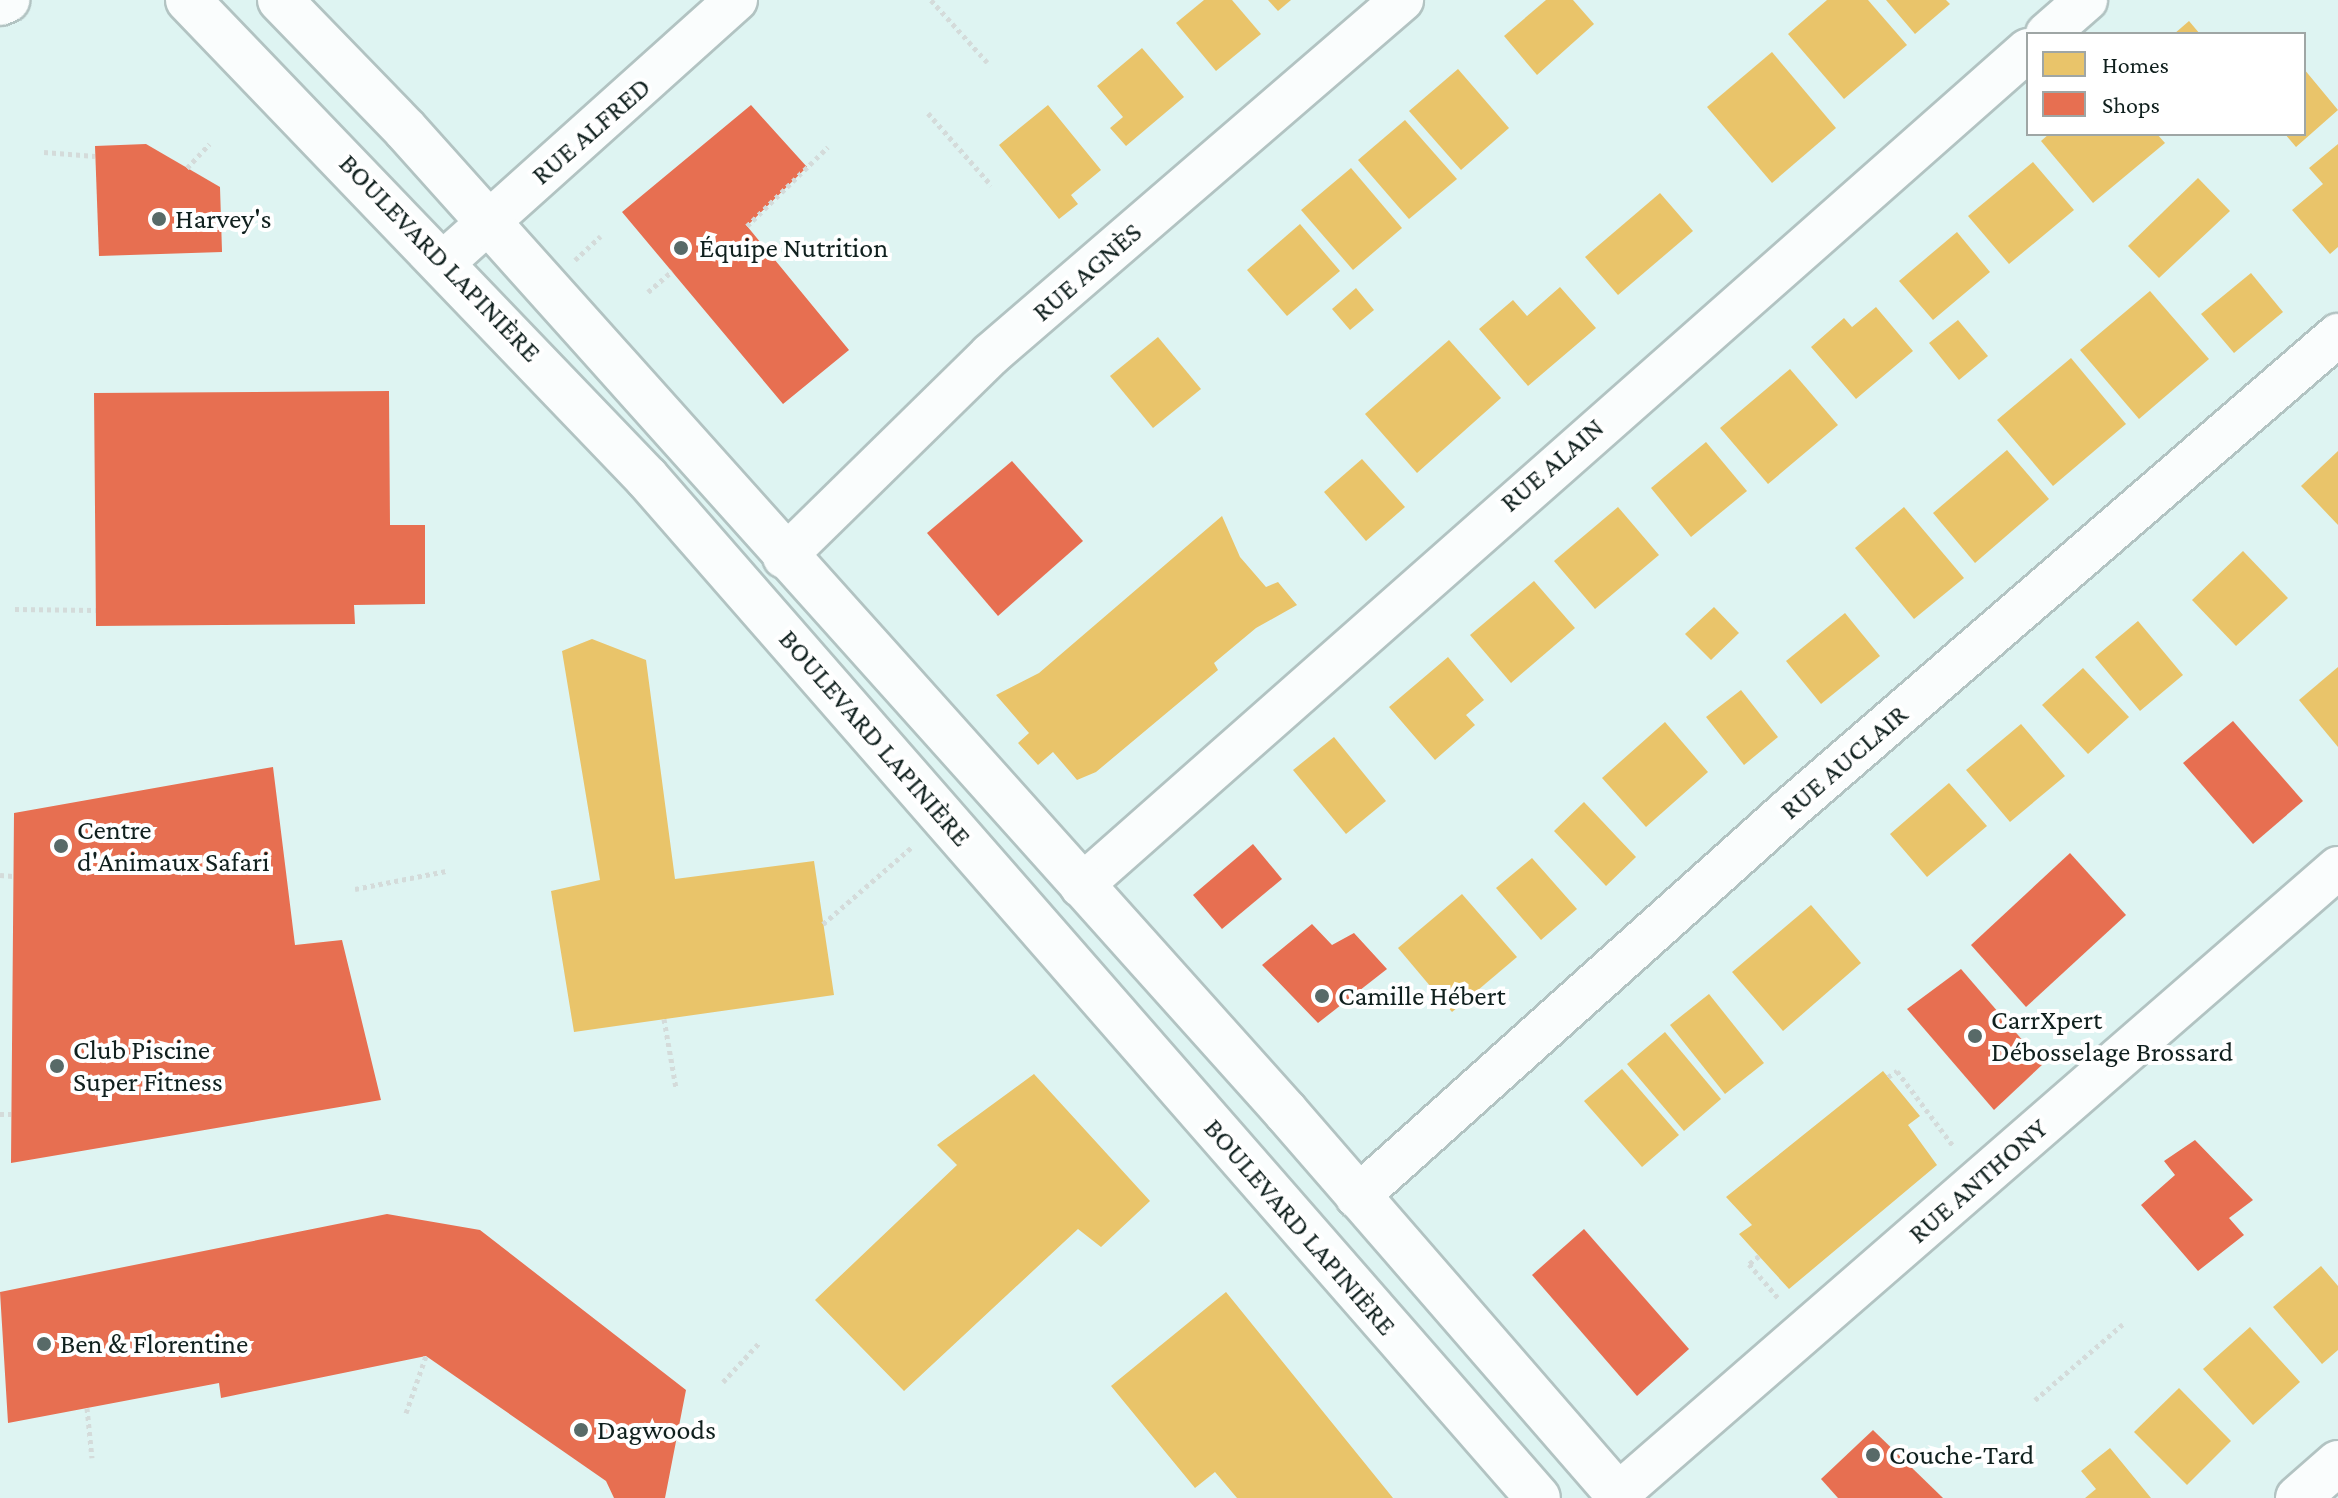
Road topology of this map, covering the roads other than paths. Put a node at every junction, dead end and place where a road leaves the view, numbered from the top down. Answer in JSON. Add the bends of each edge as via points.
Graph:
{"nodes":[{"id":1,"x":7,"y":0,"type":"edge"},
{"id":2,"x":188,"y":0,"type":"edge"},
{"id":3,"x":280,"y":0,"type":"edge"},
{"id":4,"x":736,"y":0,"type":"edge"},
{"id":5,"x":1402,"y":0,"type":"edge"},
{"id":6,"x":2086,"y":0,"type":"edge"},
{"id":7,"x":0,"y":3,"type":"edge"},
{"id":8,"x":2049,"y":32,"type":"edge"},
{"id":9,"x":2026,"y":52,"type":"edge"},
{"id":10,"x":488,"y":223,"type":"junction"},
{"id":11,"x":445,"y":261,"type":"junction"},
{"id":12,"x":2338,"y":335,"type":"edge"},
{"id":13,"x":784,"y":557,"type":"junction"},
{"id":14,"x":2338,"y":868,"type":"edge"},
{"id":15,"x":1081,"y":886,"type":"junction"},
{"id":16,"x":1357,"y":1197,"type":"junction"},
{"id":17,"x":2338,"y":1463,"type":"edge"},
{"id":18,"x":1619,"y":1496,"type":"edge"},
{"id":19,"x":1538,"y":1498,"type":"edge"},
{"id":20,"x":2298,"y":1498,"type":"edge"}],
"edges":[{"from":1,"to":7,"type":"main road"},
{"from":2,"to":11,"type":"main road","name":"BOULEVARD LAPINIÈRE"},
{"from":3,"to":10,"type":"main road","name":"BOULEVARD LAPINIÈRE"},
{"from":4,"to":10,"type":"street","name":"RUE ALFRED"},
{"from":5,"to":13,"type":"street","name":"RUE AGNÈS","via":[[990,355]]},
{"from":6,"to":8,"type":"street"},
{"from":9,"to":15,"type":"street","name":"RUE ALAIN"},
{"from":10,"to":11,"type":"street","name":"RUE ALFRED"},
{"from":10,"to":13,"type":"main road","name":"BOULEVARD LAPINIÈRE"},
{"from":11,"to":19,"type":"main road","name":"BOULEVARD LAPINIÈRE","via":[[647,478]]},
{"from":12,"to":16,"type":"street","name":"RUE AUCLAIR","via":[[1792,807]]},
{"from":13,"to":15,"type":"main road","name":"BOULEVARD LAPINIÈRE"},
{"from":14,"to":18,"type":"street","name":"RUE ANTHONY"},
{"from":15,"to":16,"type":"main road","name":"BOULEVARD LAPINIÈRE"},
{"from":16,"to":18,"type":"main road","name":"BOULEVARD LAPINIÈRE"},
{"from":17,"to":20,"type":"main road"}]}
